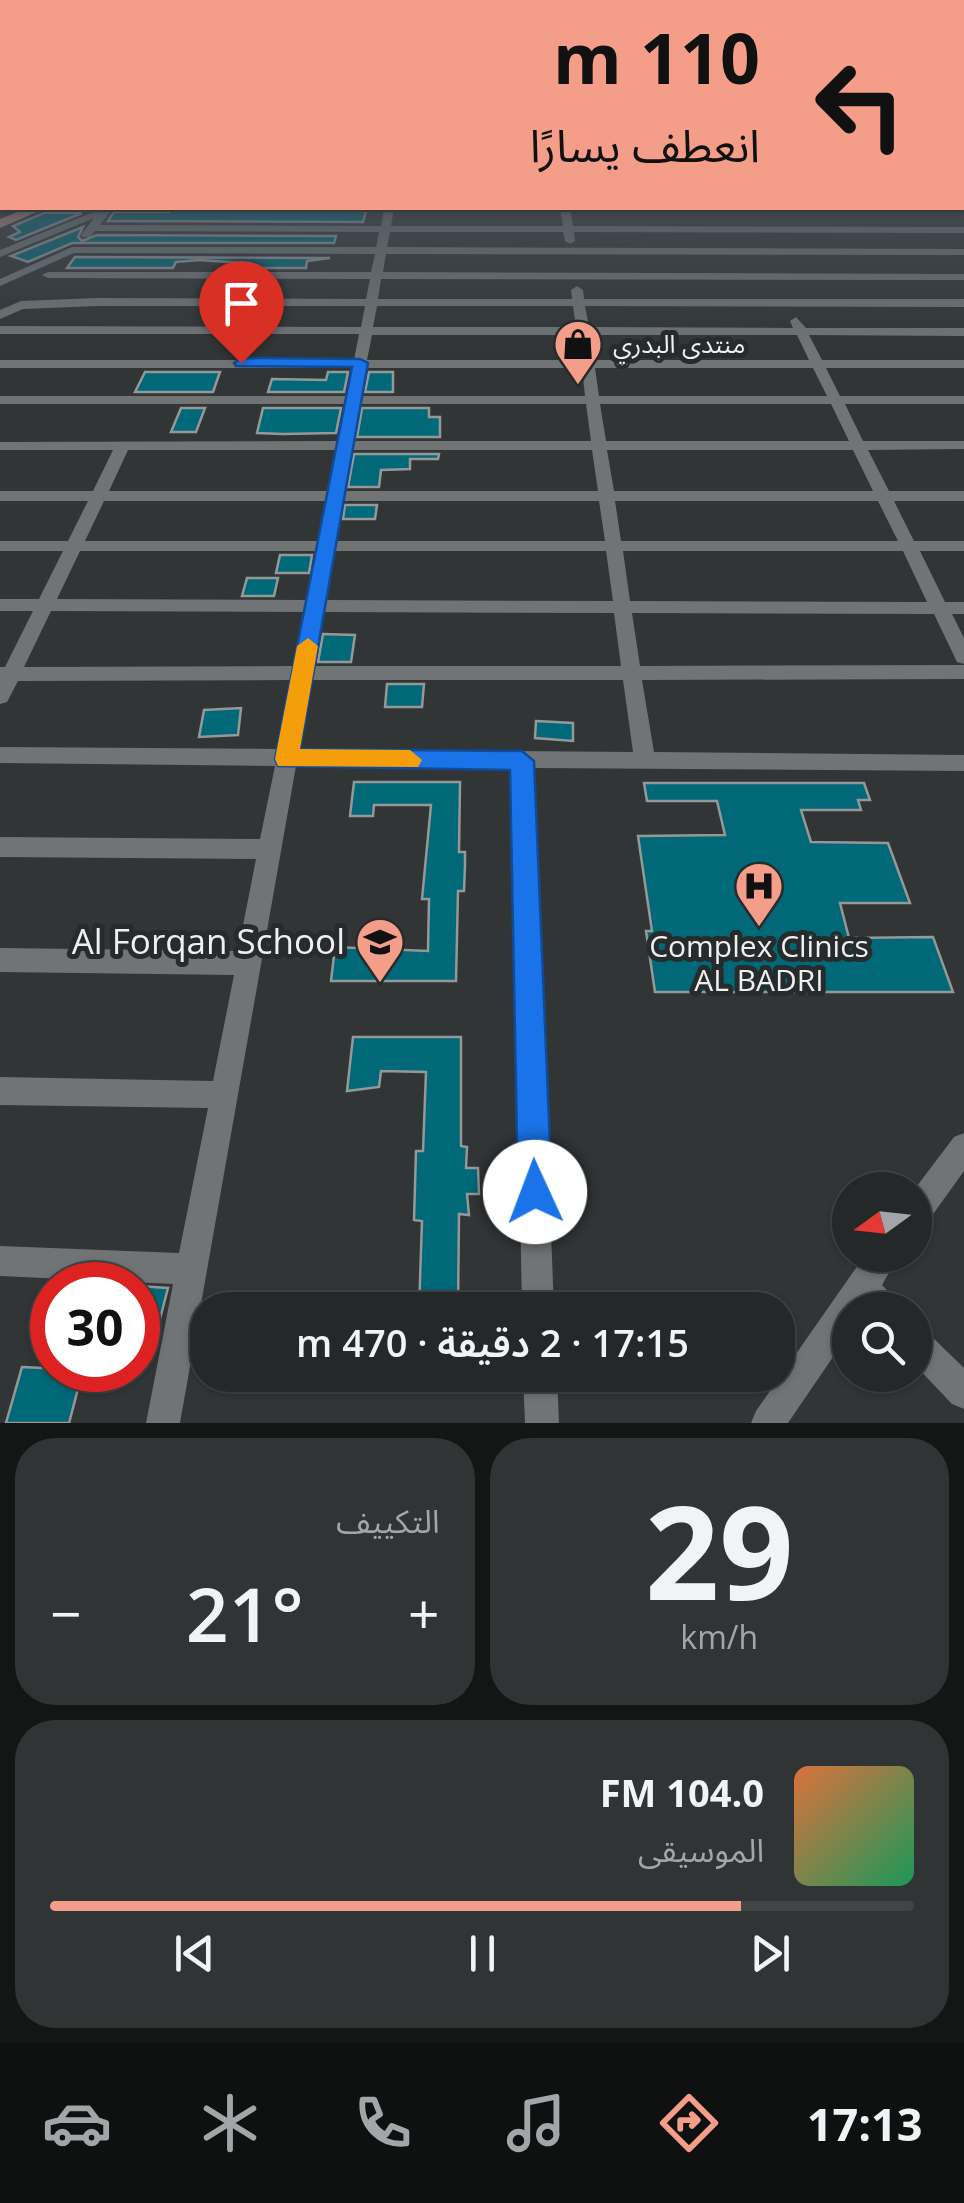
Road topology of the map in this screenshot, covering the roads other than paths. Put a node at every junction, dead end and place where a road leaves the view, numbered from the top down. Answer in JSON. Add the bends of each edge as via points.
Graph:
{"nodes":[{"id":1,"x":84,"y":218,"type":"edge"},
{"id":2,"x":100,"y":218,"type":"edge"},
{"id":3,"x":566,"y":218,"type":"edge"},
{"id":4,"x":744,"y":218,"type":"edge"},
{"id":5,"x":94,"y":228,"type":"junction"},
{"id":6,"x":385,"y":229,"type":"edge"},
{"id":7,"x":750,"y":229,"type":"junction"},
{"id":8,"x":568,"y":230,"type":"junction"},
{"id":9,"x":964,"y":230,"type":"edge"},
{"id":10,"x":70,"y":251,"type":"junction"},
{"id":11,"x":572,"y":251,"type":"junction"},
{"id":12,"x":964,"y":252,"type":"edge"},
{"id":13,"x":762,"y":253,"type":"junction"},
{"id":14,"x":0,"y":254,"type":"edge"},
{"id":15,"x":48,"y":275,"type":"junction"},
{"id":16,"x":377,"y":276,"type":"junction"},
{"id":17,"x":575,"y":276,"type":"junction"},
{"id":18,"x":774,"y":276,"type":"junction"},
{"id":19,"x":964,"y":276,"type":"edge"},
{"id":20,"x":0,"y":284,"type":"edge"},
{"id":21,"x":579,"y":302,"type":"junction"},
{"id":22,"x":371,"y":303,"type":"junction"},
{"id":23,"x":964,"y":303,"type":"edge"},
{"id":24,"x":787,"y":304,"type":"junction"},
{"id":25,"x":21,"y":305,"type":"junction"},
{"id":26,"x":0,"y":315,"type":"edge"},
{"id":27,"x":0,"y":329,"type":"edge"},
{"id":28,"x":801,"y":331,"type":"junction"},
{"id":29,"x":366,"y":332,"type":"junction"},
{"id":30,"x":583,"y":332,"type":"junction"},
{"id":31,"x":964,"y":332,"type":"edge"},
{"id":32,"x":360,"y":363,"type":"junction"},
{"id":33,"x":0,"y":364,"type":"edge"},
{"id":34,"x":588,"y":364,"type":"junction"},
{"id":35,"x":964,"y":364,"type":"edge"},
{"id":36,"x":818,"y":366,"type":"junction"},
{"id":37,"x":354,"y":399,"type":"junction"},
{"id":38,"x":592,"y":399,"type":"junction"},
{"id":39,"x":0,"y":400,"type":"edge"},
{"id":40,"x":835,"y":400,"type":"junction"},
{"id":41,"x":964,"y":400,"type":"edge"},
{"id":42,"x":858,"y":445,"type":"junction"},
{"id":43,"x":0,"y":446,"type":"edge"},
{"id":44,"x":123,"y":446,"type":"junction"},
{"id":45,"x":345,"y":446,"type":"junction"},
{"id":46,"x":599,"y":446,"type":"junction"},
{"id":47,"x":964,"y":446,"type":"edge"},
{"id":48,"x":0,"y":496,"type":"edge"},
{"id":49,"x":98,"y":496,"type":"junction"},
{"id":50,"x":606,"y":496,"type":"junction"},
{"id":51,"x":884,"y":496,"type":"junction"},
{"id":52,"x":964,"y":496,"type":"edge"},
{"id":53,"x":336,"y":497,"type":"junction"},
{"id":54,"x":0,"y":546,"type":"edge"},
{"id":55,"x":908,"y":546,"type":"junction"},
{"id":56,"x":964,"y":546,"type":"edge"},
{"id":57,"x":73,"y":547,"type":"junction"},
{"id":58,"x":326,"y":548,"type":"junction"},
{"id":59,"x":614,"y":549,"type":"junction"},
{"id":60,"x":0,"y":605,"type":"edge"},
{"id":61,"x":45,"y":605,"type":"junction"},
{"id":62,"x":315,"y":607,"type":"junction"},
{"id":63,"x":622,"y":608,"type":"junction"},
{"id":64,"x":940,"y":608,"type":"junction"},
{"id":65,"x":964,"y":608,"type":"edge"},
{"id":66,"x":964,"y":657,"type":"edge"},
{"id":67,"x":964,"y":672,"type":"edge"},
{"id":68,"x":6,"y":674,"type":"edge"},
{"id":69,"x":632,"y":674,"type":"junction"},
{"id":70,"x":302,"y":675,"type":"junction"},
{"id":71,"x":0,"y":697,"type":"edge"},
{"id":72,"x":0,"y":755,"type":"edge"},
{"id":73,"x":644,"y":758,"type":"junction"},
{"id":74,"x":287,"y":759,"type":"junction"},
{"id":75,"x":522,"y":761,"type":"junction"},
{"id":76,"x":964,"y":763,"type":"edge"},
{"id":77,"x":0,"y":848,"type":"edge"},
{"id":78,"x":270,"y":849,"type":"junction"},
{"id":79,"x":0,"y":960,"type":"edge"},
{"id":80,"x":249,"y":963,"type":"junction"},
{"id":81,"x":0,"y":1092,"type":"edge"},
{"id":82,"x":224,"y":1094,"type":"junction"},
{"id":83,"x":964,"y":1147,"type":"edge"},
{"id":84,"x":932,"y":1190,"type":"edge"},
{"id":85,"x":0,"y":1262,"type":"edge"},
{"id":86,"x":192,"y":1269,"type":"junction"},
{"id":87,"x":537,"y":1292,"type":"edge"},
{"id":88,"x":832,"y":1346,"type":"edge"},
{"id":89,"x":932,"y":1359,"type":"edge"},
{"id":90,"x":541,"y":1392,"type":"edge"},
{"id":91,"x":964,"y":1392,"type":"edge"},
{"id":92,"x":163,"y":1423,"type":"edge"},
{"id":93,"x":542,"y":1423,"type":"edge"},
{"id":94,"x":768,"y":1423,"type":"edge"}],
"edges":[{"from":1,"to":14,"type":"street"},
{"from":2,"to":5,"type":"street"},
{"from":3,"to":8,"type":"street"},
{"from":4,"to":7,"type":"street"},
{"from":5,"to":6,"type":"street"},
{"from":5,"to":10,"type":"street"},
{"from":6,"to":8,"type":"street"},
{"from":6,"to":10,"type":"street"},
{"from":6,"to":11,"type":"street"},
{"from":6,"to":16,"type":"street"},
{"from":7,"to":8,"type":"street"},
{"from":7,"to":9,"type":"street"},
{"from":7,"to":13,"type":"street"},
{"from":8,"to":11,"type":"street"},
{"from":10,"to":15,"type":"street"},
{"from":10,"to":20,"type":"street"},
{"from":11,"to":13,"type":"street"},
{"from":11,"to":17,"type":"street"},
{"from":12,"to":13,"type":"street"},
{"from":13,"to":18,"type":"street"},
{"from":15,"to":16,"type":"street"},
{"from":15,"to":25,"type":"street"},
{"from":16,"to":17,"type":"street"},
{"from":16,"to":22,"type":"street"},
{"from":17,"to":18,"type":"street"},
{"from":17,"to":21,"type":"street"},
{"from":18,"to":19,"type":"street"},
{"from":18,"to":24,"type":"street"},
{"from":21,"to":22,"type":"street"},
{"from":21,"to":24,"type":"street"},
{"from":21,"to":30,"type":"street"},
{"from":22,"to":25,"type":"street"},
{"from":22,"to":29,"type":"street"},
{"from":23,"to":24,"type":"street"},
{"from":24,"to":28,"type":"street"},
{"from":25,"to":26,"type":"street"},
{"from":25,"to":27,"type":"street"},
{"from":27,"to":29,"type":"street"},
{"from":28,"to":30,"type":"street"},
{"from":28,"to":31,"type":"street"},
{"from":28,"to":36,"type":"street"},
{"from":29,"to":30,"type":"street"},
{"from":29,"to":32,"type":"street"},
{"from":30,"to":34,"type":"street"},
{"from":32,"to":33,"type":"street"},
{"from":32,"to":34,"type":"street"},
{"from":32,"to":37,"type":"street"},
{"from":34,"to":36,"type":"street"},
{"from":34,"to":38,"type":"street"},
{"from":35,"to":36,"type":"street"},
{"from":36,"to":40,"type":"street"},
{"from":37,"to":38,"type":"street"},
{"from":37,"to":39,"type":"street"},
{"from":37,"to":45,"type":"street"},
{"from":38,"to":40,"type":"street"},
{"from":38,"to":46,"type":"street"},
{"from":40,"to":41,"type":"street"},
{"from":40,"to":42,"type":"street"},
{"from":42,"to":46,"type":"street"},
{"from":42,"to":47,"type":"street"},
{"from":42,"to":51,"type":"street"},
{"from":43,"to":44,"type":"street"},
{"from":44,"to":45,"type":"street"},
{"from":44,"to":49,"type":"street"},
{"from":45,"to":46,"type":"street"},
{"from":45,"to":53,"type":"street"},
{"from":46,"to":50,"type":"street"},
{"from":48,"to":49,"type":"street"},
{"from":49,"to":53,"type":"street"},
{"from":49,"to":57,"type":"street"},
{"from":50,"to":51,"type":"street"},
{"from":50,"to":53,"type":"street"},
{"from":50,"to":59,"type":"street"},
{"from":51,"to":52,"type":"street"},
{"from":51,"to":55,"type":"street"},
{"from":53,"to":58,"type":"street"},
{"from":54,"to":57,"type":"street"},
{"from":55,"to":56,"type":"street"},
{"from":55,"to":59,"type":"street"},
{"from":55,"to":64,"type":"street"},
{"from":57,"to":58,"type":"street"},
{"from":57,"to":61,"type":"street"},
{"from":58,"to":59,"type":"street"},
{"from":58,"to":62,"type":"street"},
{"from":59,"to":63,"type":"street"},
{"from":60,"to":61,"type":"street"},
{"from":61,"to":62,"type":"street"},
{"from":61,"to":68,"type":"street"},
{"from":62,"to":63,"type":"street"},
{"from":62,"to":70,"type":"street"},
{"from":63,"to":64,"type":"street"},
{"from":63,"to":69,"type":"street"},
{"from":64,"to":65,"type":"street"},
{"from":64,"to":66,"type":"street"},
{"from":67,"to":69,"type":"street"},
{"from":68,"to":70,"type":"street"},
{"from":68,"to":71,"type":"street"},
{"from":69,"to":70,"type":"street"},
{"from":69,"to":73,"type":"street"},
{"from":70,"to":74,"type":"street"},
{"from":72,"to":74,"type":"street"},
{"from":73,"to":75,"type":"street"},
{"from":73,"to":76,"type":"street"},
{"from":74,"to":75,"type":"street"},
{"from":74,"to":78,"type":"street"},
{"from":75,"to":87,"type":"street"},
{"from":77,"to":78,"type":"street"},
{"from":78,"to":80,"type":"street"},
{"from":79,"to":80,"type":"street"},
{"from":80,"to":82,"type":"street"},
{"from":81,"to":82,"type":"street"},
{"from":82,"to":86,"type":"street"},
{"from":83,"to":84,"type":"street"},
{"from":85,"to":86,"type":"street"},
{"from":86,"to":92,"type":"street"},
{"from":88,"to":94,"type":"street"},
{"from":89,"to":91,"type":"street"},
{"from":90,"to":93,"type":"street"}]}
